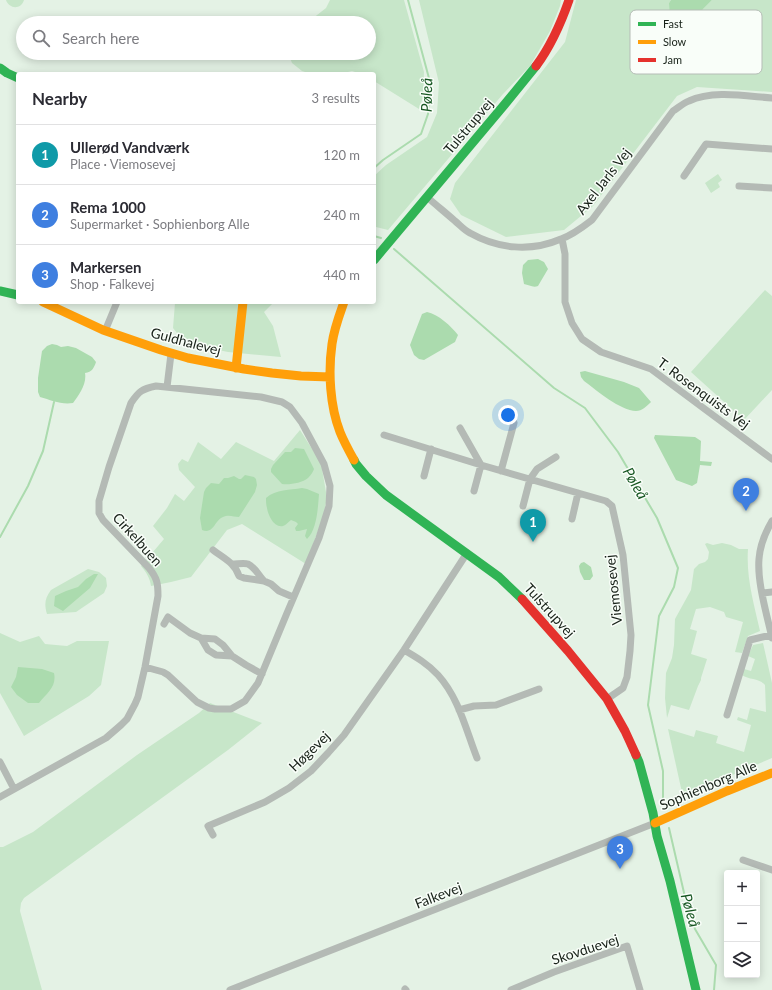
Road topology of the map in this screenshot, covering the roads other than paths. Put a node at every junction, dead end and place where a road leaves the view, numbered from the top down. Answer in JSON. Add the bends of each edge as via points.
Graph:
{"nodes":[{"id":1,"x":569,"y":0,"type":"edge"},
{"id":2,"x":0,"y":68,"type":"edge"},
{"id":3,"x":16,"y":77,"type":"edge"},
{"id":4,"x":772,"y":98,"type":"edge"},
{"id":5,"x":772,"y":149,"type":"edge"},
{"id":6,"x":684,"y":176,"type":"dead end"},
{"id":7,"x":740,"y":186,"type":"dead end"},
{"id":8,"x":772,"y":188,"type":"edge"},
{"id":9,"x":427,"y":197,"type":"junction"},
{"id":10,"x":562,"y":239,"type":"junction"},
{"id":11,"x":376,"y":258,"type":"edge"},
{"id":12,"x":0,"y":291,"type":"edge"},
{"id":13,"x":16,"y":295,"type":"edge"},
{"id":14,"x":48,"y":304,"type":"edge"},
{"id":15,"x":116,"y":304,"type":"edge"},
{"id":16,"x":243,"y":304,"type":"edge"},
{"id":17,"x":343,"y":304,"type":"edge"},
{"id":18,"x":105,"y":331,"type":"junction"},
{"id":19,"x":172,"y":354,"type":"junction"},
{"id":20,"x":236,"y":368,"type":"junction"},
{"id":21,"x":330,"y":376,"type":"junction"},
{"id":22,"x":167,"y":387,"type":"junction"},
{"id":23,"x":514,"y":423,"type":"dead end"},
{"id":24,"x":460,"y":428,"type":"dead end"},
{"id":25,"x":384,"y":435,"type":"dead end"},
{"id":26,"x":431,"y":449,"type":"junction"},
{"id":27,"x":556,"y":457,"type":"dead end"},
{"id":28,"x":772,"y":459,"type":"edge"},
{"id":29,"x":481,"y":465,"type":"junction"},
{"id":30,"x":501,"y":471,"type":"junction"},
{"id":31,"x":424,"y":476,"type":"dead end"},
{"id":32,"x":530,"y":479,"type":"junction"},
{"id":33,"x":474,"y":491,"type":"dead end"},
{"id":34,"x":578,"y":493,"type":"junction"},
{"id":35,"x":523,"y":506,"type":"dead end"},
{"id":36,"x":572,"y":519,"type":"dead end"},
{"id":37,"x":772,"y":521,"type":"edge"},
{"id":38,"x":213,"y":550,"type":"dead end"},
{"id":39,"x":467,"y":553,"type":"junction"},
{"id":40,"x":232,"y":564,"type":"junction"},
{"id":41,"x":264,"y":581,"type":"junction"},
{"id":42,"x":772,"y":592,"type":"edge"},
{"id":43,"x":763,"y":593,"type":"junction"},
{"id":44,"x":293,"y":597,"type":"junction"},
{"id":45,"x":164,"y":624,"type":"dead end"},
{"id":46,"x":772,"y":637,"type":"edge"},
{"id":47,"x":201,"y":638,"type":"junction"},
{"id":48,"x":404,"y":650,"type":"junction"},
{"id":49,"x":232,"y":656,"type":"junction"},
{"id":50,"x":145,"y":667,"type":"junction"},
{"id":51,"x":262,"y":674,"type":"junction"},
{"id":52,"x":539,"y":689,"type":"dead end"},
{"id":53,"x":607,"y":699,"type":"junction"},
{"id":54,"x":459,"y":710,"type":"junction"},
{"id":55,"x":727,"y":715,"type":"dead end"},
{"id":56,"x":477,"y":758,"type":"dead end"},
{"id":57,"x":0,"y":762,"type":"edge"},
{"id":58,"x":772,"y":773,"type":"edge"},
{"id":59,"x":14,"y":789,"type":"junction"},
{"id":60,"x":0,"y":797,"type":"edge"},
{"id":61,"x":655,"y":823,"type":"junction"},
{"id":62,"x":213,"y":835,"type":"dead end"},
{"id":63,"x":743,"y":860,"type":"dead end"},
{"id":64,"x":772,"y":870,"type":"edge"},
{"id":65,"x":230,"y":990,"type":"edge"},
{"id":66,"x":511,"y":990,"type":"edge"},
{"id":67,"x":640,"y":990,"type":"edge"},
{"id":68,"x":696,"y":990,"type":"edge"}],
"edges":[{"from":1,"to":9,"type":"street","name":"Tulstrupvej","via":[[562,20],[541,59]]},
{"from":2,"to":3,"type":"street"},
{"from":4,"to":10,"type":"street","name":"Axel Jarls Vej","via":[[717,95],[702,96],[687,102],[673,112],[592,220]]},
{"from":5,"to":6,"type":"street","via":[[706,144]]},
{"from":7,"to":8,"type":"street"},
{"from":9,"to":10,"type":"street","name":"Axel Jarls Vej","via":[[468,232],[504,246],[541,246]]},
{"from":9,"to":11,"type":"street","name":"Tulstrupvej"},
{"from":10,"to":28,"type":"street","name":"T. Rosenquists Vej","via":[[565,254],[565,302],[572,324],[582,339],[601,352],[651,369]]},
{"from":12,"to":13,"type":"street"},
{"from":14,"to":18,"type":"street","name":"Guldhalevej"},
{"from":15,"to":18,"type":"street"},
{"from":16,"to":20,"type":"street"},
{"from":17,"to":21,"type":"street","name":"Tulstrupvej","via":[[336,326]]},
{"from":18,"to":19,"type":"street","name":"Guldhalevej"},
{"from":19,"to":20,"type":"street","name":"Guldhalevej"},
{"from":19,"to":22,"type":"street"},
{"from":20,"to":21,"type":"street","name":"Guldhalevej"},
{"from":21,"to":39,"type":"street","name":"Tulstrupvej","via":[[334,411],[340,432],[356,464],[386,495]]},
{"from":22,"to":44,"type":"street","name":"Cirkelbuen","via":[[261,397],[282,402],[290,407],[302,423],[324,464],[330,486],[329,506],[319,538]]},
{"from":22,"to":50,"type":"street","name":"Cirkelbuen","via":[[145,389],[137,394],[131,403],[99,501],[99,513],[103,520],[149,568],[156,579],[158,596]]},
{"from":23,"to":30,"type":"street"},
{"from":24,"to":29,"type":"street"},
{"from":25,"to":26,"type":"street","name":"Viemosevej"},
{"from":26,"to":29,"type":"street","name":"Viemosevej"},
{"from":26,"to":31,"type":"street"},
{"from":27,"to":32,"type":"street","via":[[537,469]]},
{"from":29,"to":30,"type":"street","name":"Viemosevej"},
{"from":29,"to":33,"type":"street"},
{"from":30,"to":32,"type":"street","name":"Viemosevej"},
{"from":32,"to":34,"type":"street","name":"Viemosevej"},
{"from":32,"to":35,"type":"street"},
{"from":34,"to":36,"type":"street"},
{"from":34,"to":53,"type":"street","name":"Viemosevej","via":[[606,501],[612,506],[623,555],[631,631],[630,651],[623,688]]},
{"from":37,"to":43,"type":"street","via":[[759,558]]},
{"from":38,"to":40,"type":"street"},
{"from":39,"to":48,"type":"street","name":"Høgevej"},
{"from":39,"to":53,"type":"street","name":"Tulstrupvej","via":[[499,577],[525,602]]},
{"from":40,"to":41,"type":"street","via":[[247,564],[253,567]]},
{"from":40,"to":41,"type":"street","via":[[239,576]]},
{"from":41,"to":44,"type":"street"},
{"from":42,"to":43,"type":"street"},
{"from":43,"to":46,"type":"street"},
{"from":44,"to":51,"type":"street","name":"Cirkelbuen"},
{"from":45,"to":47,"type":"street","via":[[168,617]]},
{"from":46,"to":55,"type":"street","via":[[750,640]]},
{"from":47,"to":49,"type":"street","via":[[215,640]]},
{"from":47,"to":49,"type":"street","via":[[208,650],[216,655]]},
{"from":48,"to":54,"type":"street","via":[[423,661],[438,675],[450,690]]},
{"from":48,"to":62,"type":"street","name":"Høgevej","via":[[344,735],[311,771],[265,802],[208,826]]},
{"from":49,"to":51,"type":"street"},
{"from":50,"to":51,"type":"street","name":"Cirkelbuen","via":[[163,672],[197,702],[215,709],[231,709],[245,702]]},
{"from":50,"to":59,"type":"street","name":"Cirkelbuen","via":[[137,700],[121,725],[106,738]]},
{"from":52,"to":54,"type":"street","via":[[496,705]]},
{"from":53,"to":61,"type":"street","name":"Tulstrupvej","via":[[639,762]]},
{"from":54,"to":56,"type":"street"},
{"from":57,"to":59,"type":"street"},
{"from":58,"to":61,"type":"street","name":"Sophienborg Alle"},
{"from":59,"to":60,"type":"street","name":"Cirkelbuen"},
{"from":61,"to":65,"type":"street","name":"Falkevej"},
{"from":61,"to":68,"type":"street","name":"Tulstrupvej"},
{"from":63,"to":64,"type":"street"},
{"from":66,"to":67,"type":"street","name":"Skovduevej","via":[[627,946]]}]}
